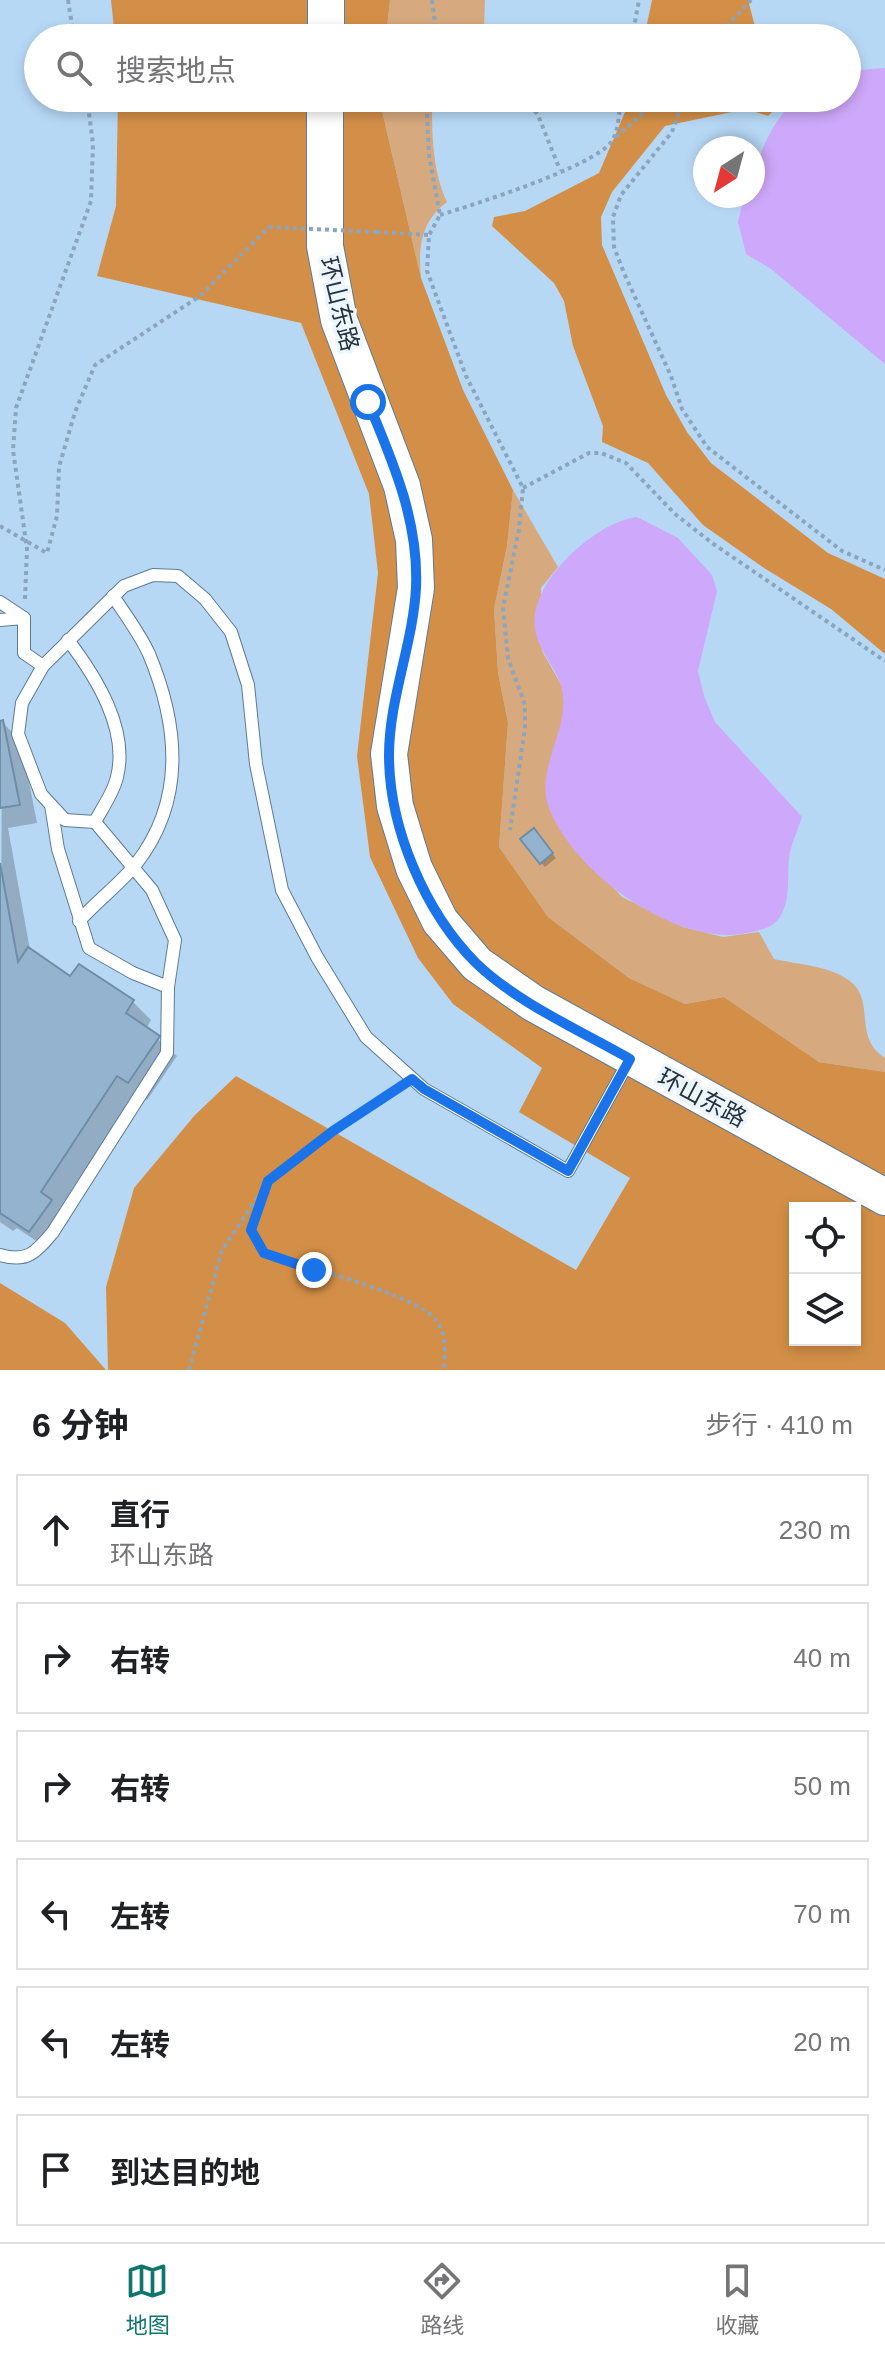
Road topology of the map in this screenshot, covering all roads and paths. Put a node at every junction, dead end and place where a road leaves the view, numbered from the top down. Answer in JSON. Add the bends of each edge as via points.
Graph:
{"nodes":[{"id":1,"x":68,"y":0,"type":"edge"},
{"id":2,"x":326,"y":0,"type":"edge"},
{"id":3,"x":432,"y":0,"type":"edge"},
{"id":4,"x":639,"y":0,"type":"edge"},
{"id":5,"x":751,"y":0,"type":"edge"},
{"id":6,"x":72,"y":24,"type":"edge"},
{"id":7,"x":326,"y":24,"type":"edge"},
{"id":8,"x":436,"y":24,"type":"edge"},
{"id":9,"x":635,"y":24,"type":"edge"},
{"id":10,"x":729,"y":24,"type":"edge"},
{"id":11,"x":89,"y":112,"type":"edge"},
{"id":12,"x":325,"y":112,"type":"edge"},
{"id":13,"x":427,"y":112,"type":"edge"},
{"id":14,"x":536,"y":112,"type":"edge"},
{"id":15,"x":619,"y":112,"type":"edge"},
{"id":16,"x":644,"y":112,"type":"edge"},
{"id":17,"x":679,"y":112,"type":"edge"},
{"id":18,"x":614,"y":139,"type":"junction"},
{"id":19,"x":560,"y":170,"type":"junction"},
{"id":20,"x":440,"y":215,"type":"junction"},
{"id":21,"x":429,"y":235,"type":"junction"},
{"id":22,"x":523,"y":488,"type":"junction"},
{"id":23,"x":0,"y":526,"type":"edge"},
{"id":24,"x":25,"y":540,"type":"junction"},
{"id":25,"x":885,"y":570,"type":"edge"},
{"id":26,"x":113,"y":596,"type":"junction"},
{"id":27,"x":0,"y":602,"type":"edge"},
{"id":28,"x":24,"y":618,"type":"junction"},
{"id":29,"x":0,"y":620,"type":"edge"},
{"id":30,"x":68,"y":640,"type":"junction"},
{"id":31,"x":885,"y":661,"type":"edge"},
{"id":32,"x":43,"y":666,"type":"junction"},
{"id":33,"x":51,"y":805,"type":"junction"},
{"id":34,"x":95,"y":822,"type":"junction"},
{"id":35,"x":510,"y":830,"type":"dead end"},
{"id":36,"x":135,"y":866,"type":"junction"},
{"id":37,"x":79,"y":921,"type":"junction"},
{"id":38,"x":168,"y":987,"type":"junction"},
{"id":39,"x":630,"y":1059,"type":"junction"},
{"id":40,"x":412,"y":1079,"type":"junction"},
{"id":41,"x":268,"y":1181,"type":"junction"},
{"id":42,"x":885,"y":1197,"type":"edge"},
{"id":43,"x":0,"y":1255,"type":"edge"},
{"id":44,"x":189,"y":1370,"type":"edge"},
{"id":45,"x":444,"y":1370,"type":"edge"}],
"edges":[{"from":1,"to":6,"type":"path"},
{"from":2,"to":7,"type":"street"},
{"from":3,"to":8,"type":"path"},
{"from":4,"to":9,"type":"path"},
{"from":5,"to":10,"type":"path"},
{"from":11,"to":24,"type":"path","via":[[91,201],[16,408],[13,450]]},
{"from":12,"to":39,"type":"street","name":"环山东路","via":[[325,246],[339,320],[402,486],[414,540],[416,588],[389,754],[395,806],[440,921],[477,964]]},
{"from":13,"to":20,"type":"path"},
{"from":14,"to":19,"type":"path"},
{"from":15,"to":18,"type":"path"},
{"from":16,"to":18,"type":"path"},
{"from":17,"to":25,"type":"path","via":[[672,132],[628,185],[613,217],[614,247],[682,409],[707,447],[842,551]]},
{"from":18,"to":19,"type":"path","via":[[597,156]]},
{"from":19,"to":20,"type":"path"},
{"from":20,"to":21,"type":"path"},
{"from":21,"to":22,"type":"path","via":[[427,271],[441,313],[466,376]]},
{"from":21,"to":24,"type":"path","bridge":true,"via":[[269,227],[200,296],[95,365],[59,467],[57,516],[47,553]]},
{"from":22,"to":31,"type":"path","via":[[589,453],[626,463],[712,543]]},
{"from":22,"to":35,"type":"path","via":[[503,608],[508,658],[525,705]]},
{"from":23,"to":24,"type":"path"},
{"from":24,"to":28,"type":"path"},
{"from":26,"to":30,"type":"lane"},
{"from":26,"to":36,"type":"lane","via":[[148,652],[170,718],[173,784],[163,821]]},
{"from":26,"to":40,"type":"lane","via":[[153,575],[178,576],[231,632],[248,685],[256,764],[282,890],[366,1037]]},
{"from":27,"to":28,"type":"lane"},
{"from":28,"to":29,"type":"lane"},
{"from":28,"to":32,"type":"lane","via":[[24,653]]},
{"from":30,"to":32,"type":"lane"},
{"from":30,"to":34,"type":"lane","via":[[107,704],[118,746],[117,778]]},
{"from":32,"to":33,"type":"lane","via":[[22,703],[18,734],[41,794]]},
{"from":33,"to":34,"type":"lane","via":[[65,820]]},
{"from":33,"to":37,"type":"lane"},
{"from":34,"to":36,"type":"lane"},
{"from":36,"to":37,"type":"lane"},
{"from":36,"to":38,"type":"lane","via":[[175,940]]},
{"from":37,"to":38,"type":"lane","via":[[89,948]]},
{"from":38,"to":43,"type":"lane","via":[[167,1053],[39,1248],[17,1260]]},
{"from":39,"to":40,"type":"lane","via":[[568,1171]]},
{"from":39,"to":42,"type":"street","name":"环山东路"},
{"from":40,"to":41,"type":"path"},
{"from":41,"to":44,"type":"path","via":[[222,1250]]},
{"from":41,"to":45,"type":"path","via":[[251,1230],[264,1253],[416,1304],[437,1321],[446,1344]]}]}
